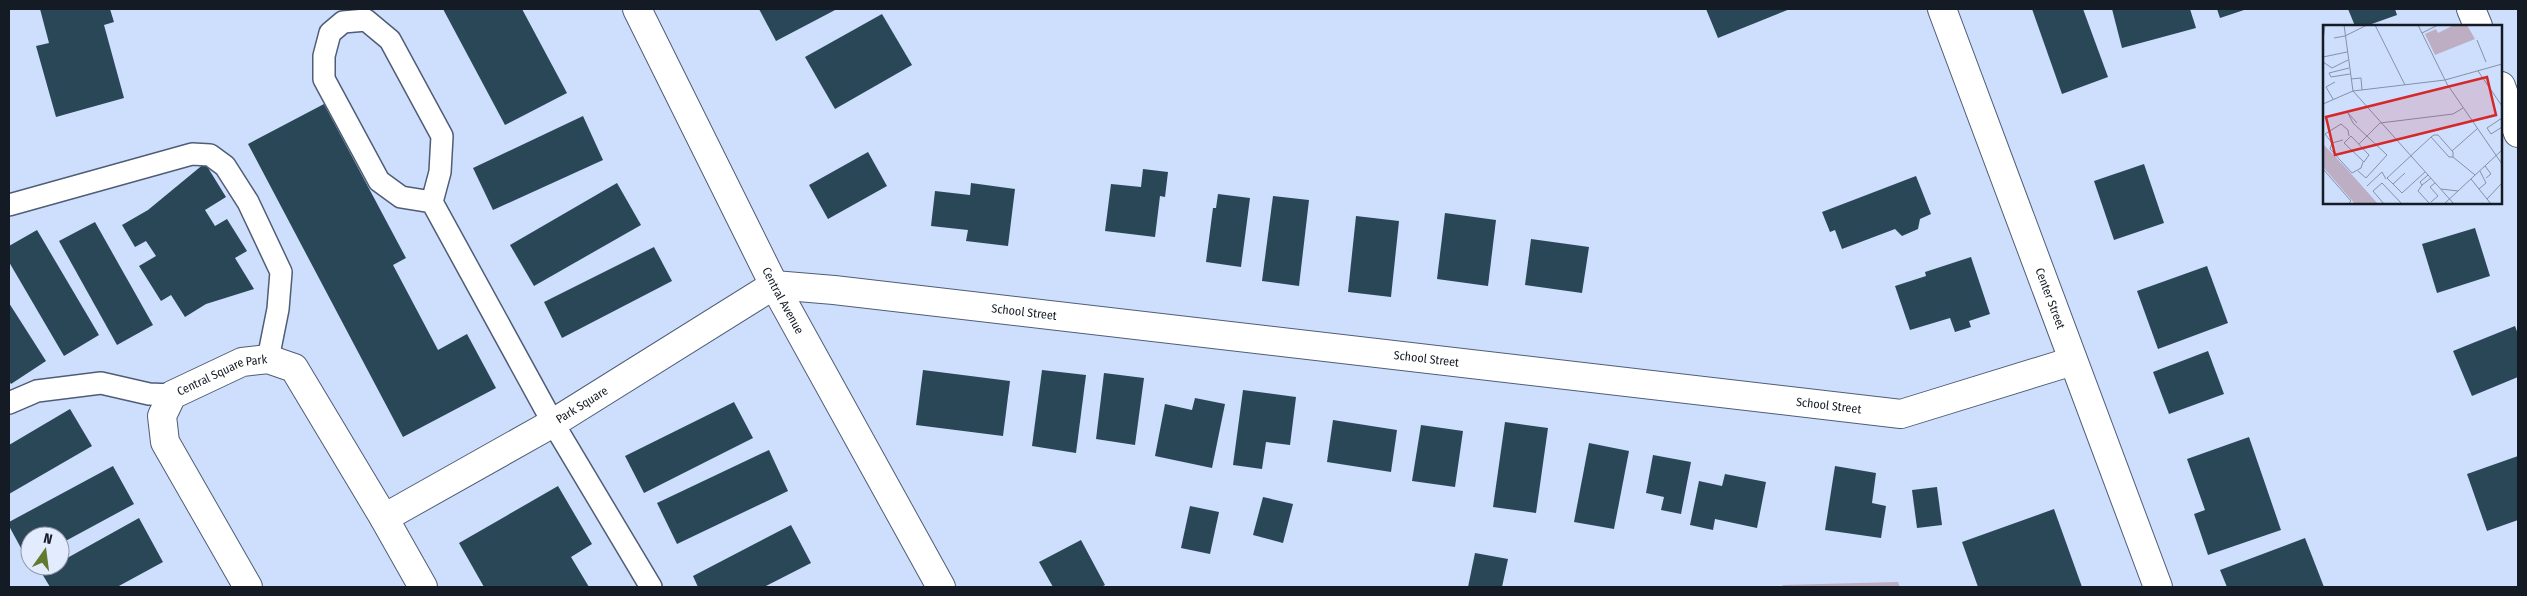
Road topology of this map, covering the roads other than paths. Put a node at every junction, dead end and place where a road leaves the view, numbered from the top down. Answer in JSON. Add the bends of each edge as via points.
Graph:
{"nodes":[{"id":1,"x":637,"y":9,"type":"edge"},
{"id":2,"x":1942,"y":9,"type":"edge"},
{"id":3,"x":2471,"y":9,"type":"edge"},
{"id":4,"x":2478,"y":25,"type":"edge"},
{"id":5,"x":2502,"y":89,"type":"edge"},
{"id":6,"x":2518,"y":133,"type":"edge"},
{"id":7,"x":432,"y":202,"type":"junction"},
{"id":8,"x":9,"y":205,"type":"edge"},
{"id":9,"x":774,"y":285,"type":"junction"},
{"id":10,"x":268,"y":358,"type":"junction"},
{"id":11,"x":2073,"y":361,"type":"junction"},
{"id":12,"x":172,"y":395,"type":"junction"},
{"id":13,"x":9,"y":403,"type":"edge"},
{"id":14,"x":553,"y":423,"type":"junction"},
{"id":15,"x":384,"y":518,"type":"junction"},
{"id":16,"x":248,"y":587,"type":"edge"},
{"id":17,"x":423,"y":587,"type":"edge"},
{"id":18,"x":651,"y":587,"type":"edge"},
{"id":19,"x":941,"y":587,"type":"edge"},
{"id":20,"x":2158,"y":587,"type":"edge"}],
"edges":[{"from":1,"to":9,"type":"street","name":"Central Avenue"},
{"from":2,"to":11,"type":"street","name":"Center Street"},
{"from":3,"to":4,"type":"street"},
{"from":5,"to":6,"type":"street"},
{"from":7,"to":7,"type":"lane","via":[[401,197],[379,181],[324,80],[324,56],[330,33],[343,22],[366,20],[390,40],[442,136],[440,172]]},
{"from":7,"to":14,"type":"lane"},
{"from":8,"to":10,"type":"lane","via":[[192,154],[210,155],[225,166],[248,202],[281,272],[278,309]]},
{"from":9,"to":11,"type":"street","name":"School Street","via":[[1901,414]]},
{"from":9,"to":14,"type":"street","name":"Park Square"},
{"from":9,"to":19,"type":"street","name":"Central Avenue"},
{"from":10,"to":12,"type":"street","name":"Central Square Park","via":[[242,362]]},
{"from":10,"to":15,"type":"street","name":"Central Square Park","via":[[294,368]]},
{"from":11,"to":20,"type":"street","name":"Center Street"},
{"from":12,"to":13,"type":"lane","via":[[149,394],[100,383],[37,392]]},
{"from":12,"to":16,"type":"street","name":"Central Square Park","via":[[162,416],[165,442]]},
{"from":14,"to":15,"type":"street","name":"Park Square"},
{"from":14,"to":18,"type":"lane"},
{"from":15,"to":17,"type":"street","name":"Central Square Park"}]}
